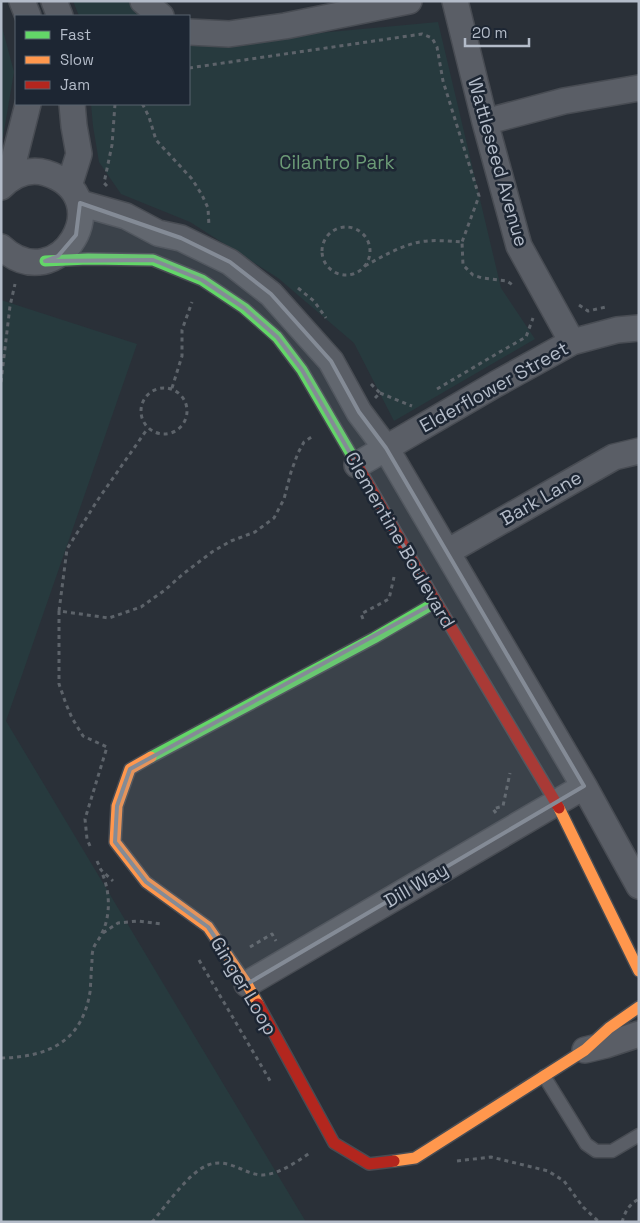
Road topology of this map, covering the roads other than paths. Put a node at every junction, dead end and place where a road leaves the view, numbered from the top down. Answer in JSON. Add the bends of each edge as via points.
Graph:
{"nodes":[{"id":1,"x":22,"y":1,"type":"edge"},
{"id":2,"x":54,"y":1,"type":"edge"},
{"id":3,"x":143,"y":1,"type":"edge"},
{"id":4,"x":408,"y":1,"type":"edge"},
{"id":5,"x":456,"y":1,"type":"edge"},
{"id":6,"x":28,"y":15,"type":"edge"},
{"id":7,"x":60,"y":15,"type":"edge"},
{"id":8,"x":160,"y":15,"type":"edge"},
{"id":9,"x":190,"y":32,"type":"edge"},
{"id":10,"x":639,"y":88,"type":"edge"},
{"id":11,"x":28,"y":105,"type":"edge"},
{"id":12,"x":72,"y":105,"type":"edge"},
{"id":13,"x":485,"y":122,"type":"junction"},
{"id":14,"x":5,"y":183,"type":"edge"},
{"id":15,"x":74,"y":195,"type":"junction"},
{"id":16,"x":2,"y":247,"type":"edge"},
{"id":17,"x":45,"y":261,"type":"junction"},
{"id":18,"x":628,"y":329,"type":"edge"},
{"id":19,"x":572,"y":342,"type":"junction"},
{"id":20,"x":386,"y":448,"type":"junction"},
{"id":21,"x":639,"y":451,"type":"edge"},
{"id":22,"x":357,"y":465,"type":"junction"},
{"id":23,"x":447,"y":552,"type":"junction"},
{"id":24,"x":436,"y":602,"type":"junction"},
{"id":25,"x":584,"y":786,"type":"junction"},
{"id":26,"x":557,"y":803,"type":"junction"},
{"id":27,"x":639,"y":886,"type":"edge"},
{"id":28,"x":639,"y":971,"type":"edge"},
{"id":29,"x":247,"y":984,"type":"junction"},
{"id":30,"x":639,"y":1006,"type":"edge"},
{"id":31,"x":639,"y":1034,"type":"edge"},
{"id":32,"x":585,"y":1050,"type":"junction"},
{"id":33,"x":544,"y":1076,"type":"junction"},
{"id":34,"x":639,"y":1136,"type":"edge"}],
"edges":[{"from":1,"to":6,"type":"street"},
{"from":2,"to":7,"type":"street"},
{"from":3,"to":8,"type":"street"},
{"from":4,"to":9,"type":"street","via":[[229,34]]},
{"from":5,"to":13,"type":"street","name":"Wattleseed Avenue"},
{"from":10,"to":13,"type":"street","via":[[564,101]]},
{"from":11,"to":14,"type":"street"},
{"from":12,"to":15,"type":"street","via":[[78,154]]},
{"from":13,"to":19,"type":"street","name":"Wattleseed Avenue","via":[[519,246]]},
{"from":14,"to":15,"type":"street","name":"Clementine Boulevard","via":[[24,172],[40,171],[56,176]]},
{"from":15,"to":17,"type":"street","via":[[80,222],[76,235],[69,247]]},
{"from":15,"to":20,"type":"street","name":"Clementine Boulevard","via":[[158,233],[181,238],[230,262],[271,294],[331,361],[359,412]]},
{"from":16,"to":17,"type":"street","via":[[14,257],[29,262]]},
{"from":17,"to":22,"type":"street","name":"Clementine Boulevard","via":[[153,260],[202,280],[244,308],[277,337],[302,370]]},
{"from":18,"to":19,"type":"street","name":"Elderflower Street"},
{"from":19,"to":20,"type":"street","name":"Elderflower Street"},
{"from":20,"to":22,"type":"street","name":"Elderflower Street"},
{"from":20,"to":23,"type":"street","name":"Clementine Boulevard"},
{"from":21,"to":23,"type":"street","name":"Bark Lane","via":[[614,457]]},
{"from":22,"to":24,"type":"street","name":"Clementine Boulevard"},
{"from":23,"to":25,"type":"street","name":"Clementine Boulevard"},
{"from":24,"to":26,"type":"street","name":"Clementine Boulevard"},
{"from":24,"to":29,"type":"street","name":"Ginger Loop","via":[[130,769],[117,806],[116,842],[146,882],[208,927]]},
{"from":25,"to":26,"type":"street","name":"Dill Way"},
{"from":25,"to":27,"type":"street","name":"Clementine Boulevard"},
{"from":26,"to":28,"type":"street","name":"Clementine Boulevard"},
{"from":26,"to":29,"type":"street","name":"Dill Way"},
{"from":29,"to":33,"type":"street","name":"Ginger Loop","via":[[334,1143],[369,1164],[415,1158]]},
{"from":30,"to":32,"type":"street","name":"Ginger Loop"},
{"from":31,"to":32,"type":"street","name":"Ginger Loop"},
{"from":32,"to":33,"type":"street","name":"Ginger Loop"},
{"from":33,"to":34,"type":"lane","via":[[586,1144],[596,1151],[612,1151]]}]}
